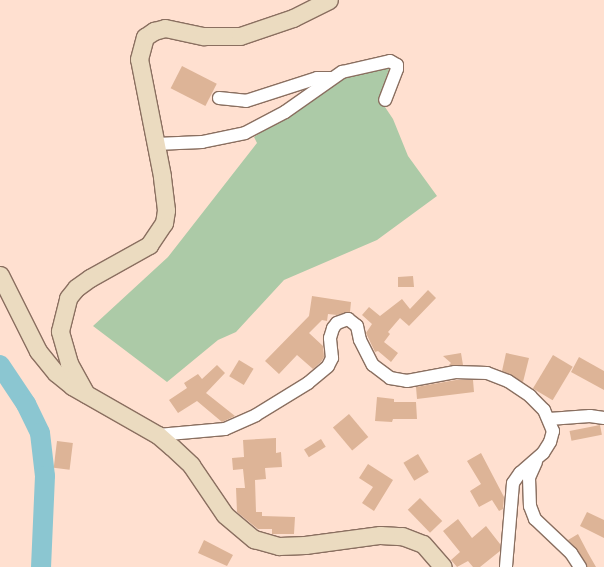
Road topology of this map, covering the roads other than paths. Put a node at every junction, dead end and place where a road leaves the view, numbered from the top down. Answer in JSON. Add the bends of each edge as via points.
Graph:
{"nodes":[{"id":1,"x":329,"y":0,"type":"edge"},
{"id":2,"x":332,"y":78,"type":"junction"},
{"id":3,"x":219,"y":98,"type":"dead end"},
{"id":4,"x":385,"y":100,"type":"dead end"},
{"id":5,"x":156,"y":144,"type":"junction"},
{"id":6,"x":0,"y":275,"type":"edge"},
{"id":7,"x":86,"y":394,"type":"junction"},
{"id":8,"x":604,"y":418,"type":"edge"},
{"id":9,"x":549,"y":419,"type":"junction"},
{"id":10,"x":158,"y":435,"type":"junction"},
{"id":11,"x":543,"y":453,"type":"junction"},
{"id":12,"x":443,"y":567,"type":"edge"},
{"id":13,"x":506,"y":567,"type":"edge"},
{"id":14,"x":580,"y":567,"type":"edge"}],
"edges":[{"from":1,"to":5,"type":"street","via":[[293,18],[240,36],[204,36],[165,28],[145,37],[139,59]]},
{"from":2,"to":3,"type":"street","via":[[317,78],[246,101]]},
{"from":2,"to":4,"type":"street","via":[[364,66],[394,62],[397,69]]},
{"from":2,"to":5,"type":"street","via":[[285,112],[245,133],[202,142]]},
{"from":5,"to":7,"type":"street","via":[[166,210],[164,222],[157,236],[135,255],[76,288],[68,298],[63,314],[60,331],[64,347]]},
{"from":6,"to":7,"type":"street","via":[[38,351],[56,373]]},
{"from":7,"to":10,"type":"street"},
{"from":8,"to":9,"type":"street","via":[[590,416]]},
{"from":9,"to":10,"type":"street","via":[[530,396],[508,381],[487,373],[455,372],[407,381],[390,378],[373,365],[360,340],[357,326],[348,319],[337,323],[333,328],[330,338],[332,358],[328,366],[308,383],[256,415],[225,429]]},
{"from":9,"to":11,"type":"street","via":[[552,431]]},
{"from":10,"to":12,"type":"street","via":[[191,465],[225,515],[254,539],[280,546],[380,535],[402,536],[423,544]]},
{"from":11,"to":13,"type":"street","via":[[520,473],[513,483]]},
{"from":11,"to":14,"type":"street","via":[[533,466],[529,478],[530,506],[535,519],[571,553]]}]}
